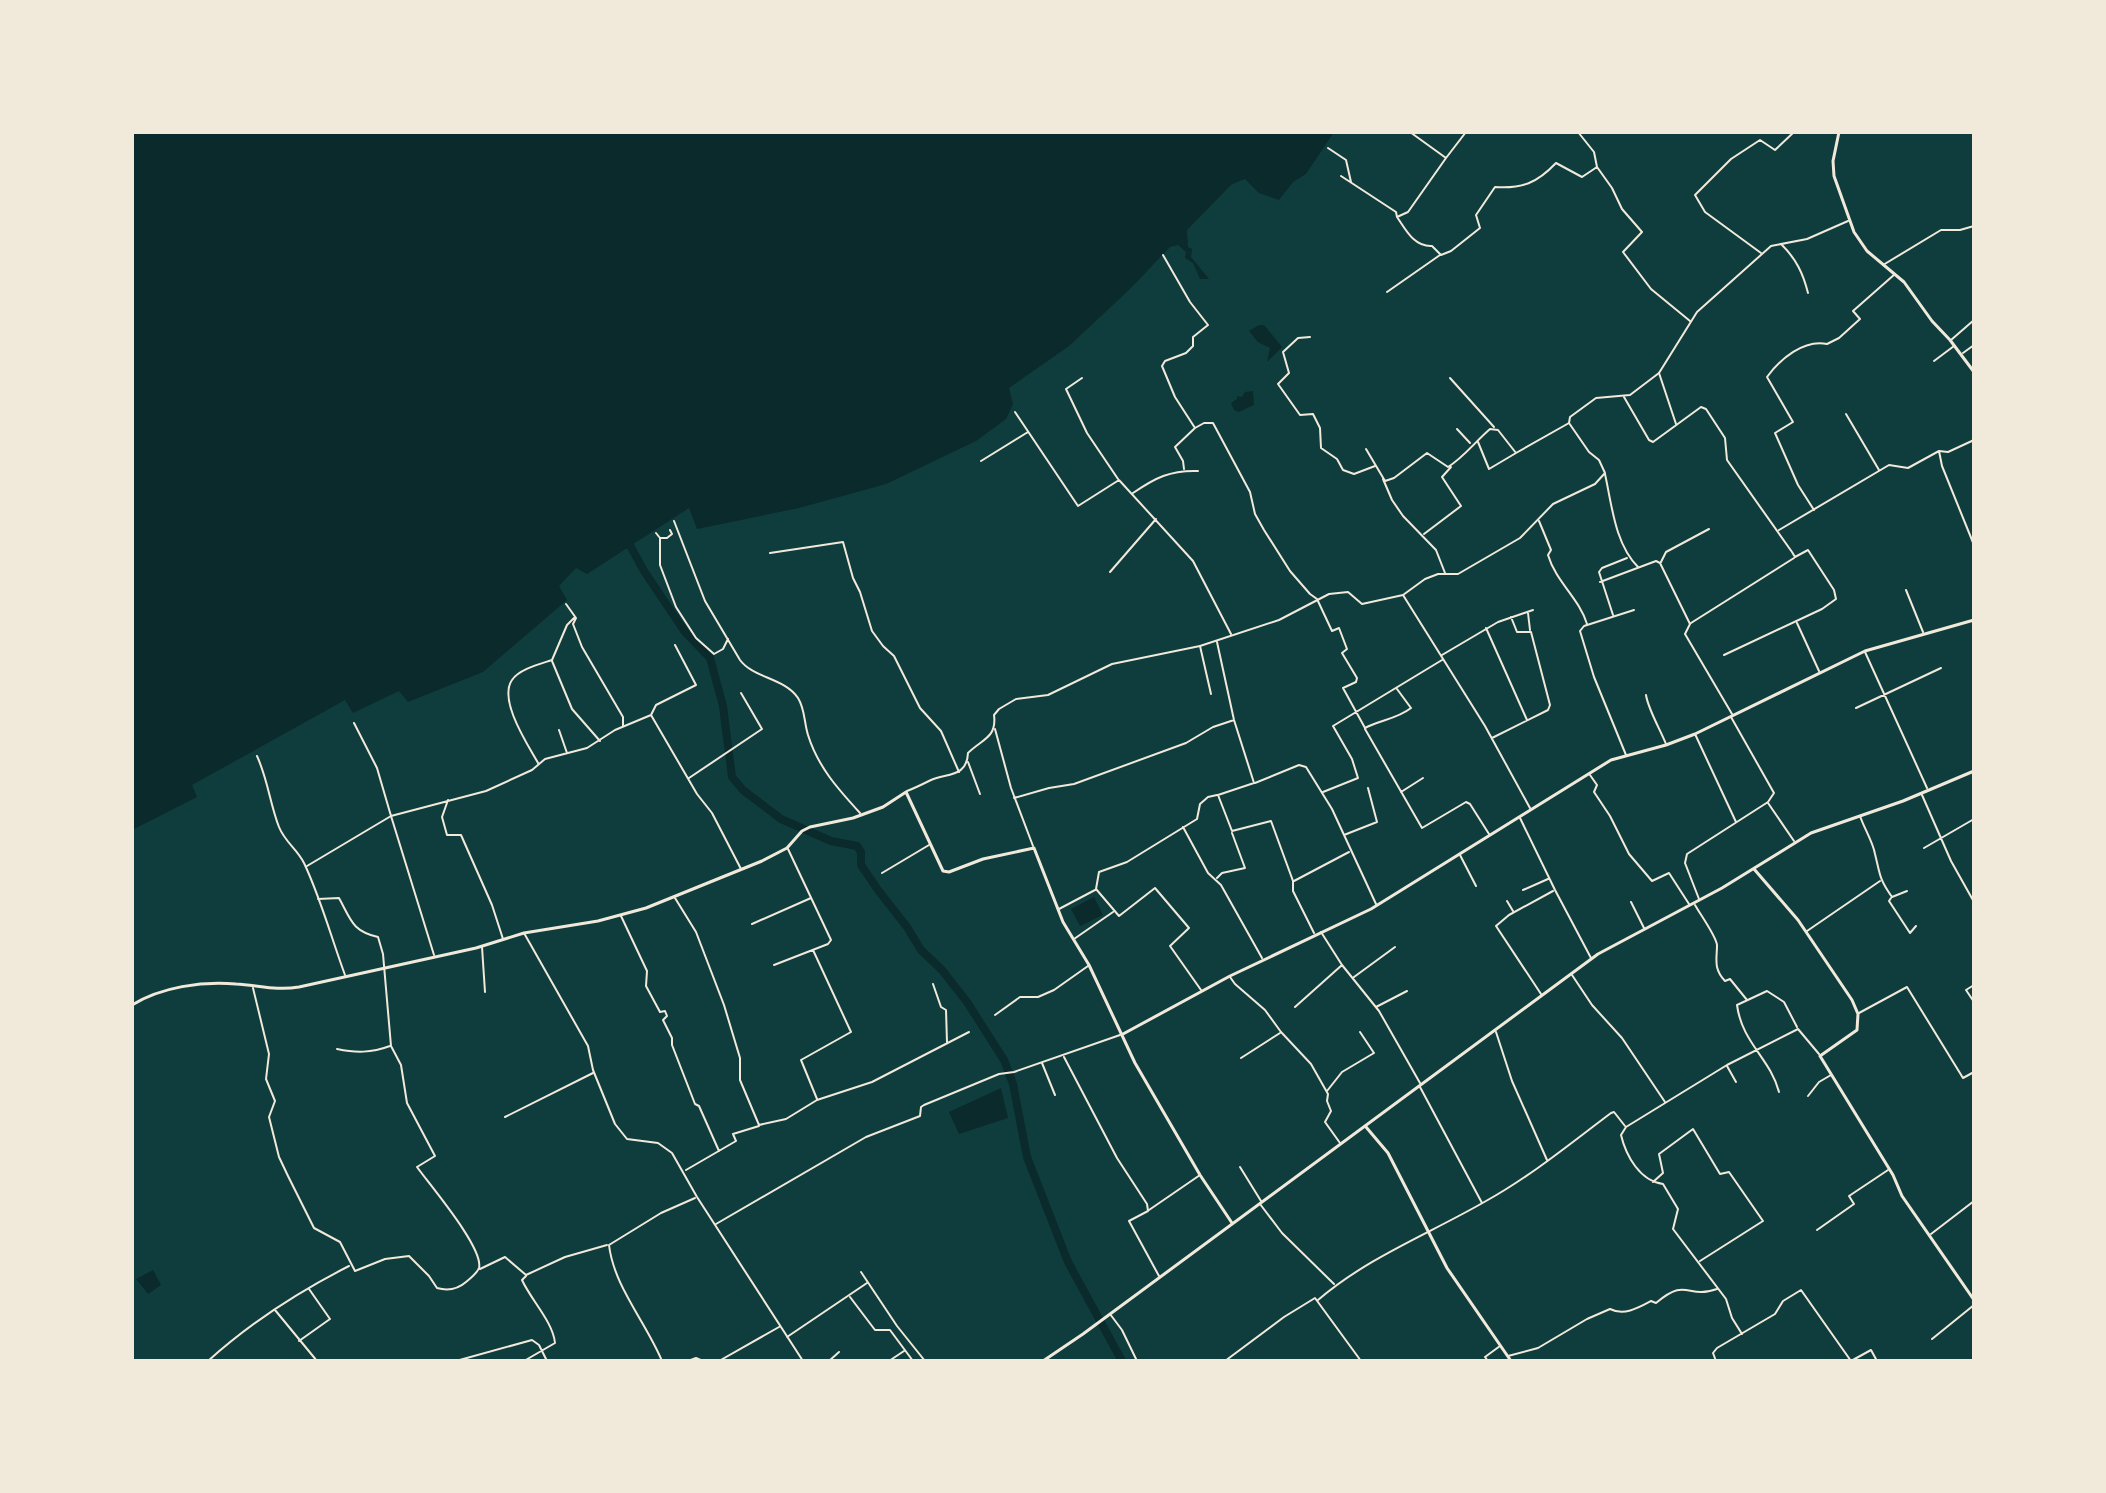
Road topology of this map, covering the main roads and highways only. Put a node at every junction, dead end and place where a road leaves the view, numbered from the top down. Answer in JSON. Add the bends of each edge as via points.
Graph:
{"nodes":[{"id":1,"x":1839,"y":132,"type":"edge"},
{"id":2,"x":1974,"y":372,"type":"edge"},
{"id":3,"x":1974,"y":620,"type":"edge"},
{"id":4,"x":1974,"y":771,"type":"edge"},
{"id":5,"x":1754,"y":869,"type":"junction"},
{"id":6,"x":132,"y":1005,"type":"edge"},
{"id":7,"x":1123,"y":1034,"type":"junction"},
{"id":8,"x":1365,"y":1126,"type":"junction"},
{"id":9,"x":1232,"y":1223,"type":"junction"},
{"id":10,"x":1974,"y":1303,"type":"edge"},
{"id":11,"x":1043,"y":1361,"type":"edge"},
{"id":12,"x":1511,"y":1361,"type":"edge"}],
"edges":[{"from":1,"to":2,"type":"main road","via":[[1833,168],[1859,241],[1895,273]]},
{"from":3,"to":7,"type":"main road","via":[[1865,651],[1695,734],[1589,772],[1376,905]]},
{"from":4,"to":5,"type":"main road","via":[[1829,825]]},
{"from":5,"to":8,"type":"main road","via":[[1592,959]]},
{"from":5,"to":10,"type":"main road","via":[[1806,932],[1858,1014],[1857,1030],[1820,1056],[1902,1196]]},
{"from":6,"to":7,"type":"main road","via":[[150,995],[210,984],[283,990],[621,915],[741,870],[787,848],[810,827],[862,815],[906,792],[939,866],[949,872],[1034,848],[1058,909]]},
{"from":7,"to":9,"type":"main road","via":[[1150,1091]]},
{"from":8,"to":9,"type":"main road"},
{"from":8,"to":12,"type":"main road","via":[[1388,1153],[1447,1268]]},
{"from":9,"to":11,"type":"main road"}]}
